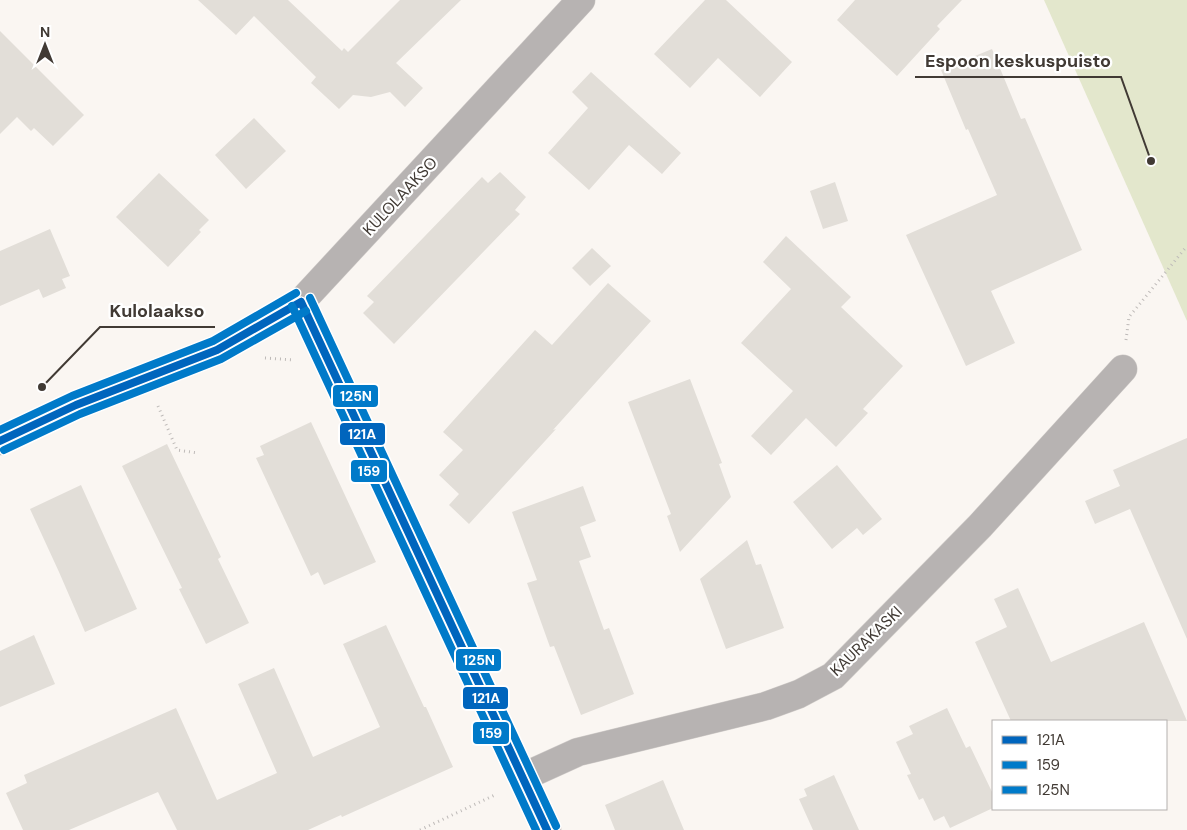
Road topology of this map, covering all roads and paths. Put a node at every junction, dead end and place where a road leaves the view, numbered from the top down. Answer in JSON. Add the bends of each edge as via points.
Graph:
{"nodes":[{"id":1,"x":581,"y":0,"type":"edge"},
{"id":2,"x":1187,"y":246,"type":"edge"},
{"id":3,"x":301,"y":302,"type":"junction"},
{"id":4,"x":258,"y":360,"type":"dead end"},
{"id":5,"x":297,"y":360,"type":"dead end"},
{"id":6,"x":1123,"y":369,"type":"joint"},
{"id":7,"x":157,"y":403,"type":"dead end"},
{"id":8,"x":0,"y":440,"type":"edge"},
{"id":9,"x":198,"y":453,"type":"dead end"},
{"id":10,"x":523,"y":777,"type":"junction"},
{"id":11,"x":420,"y":830,"type":"edge"},
{"id":12,"x":547,"y":830,"type":"edge"}],
"edges":[{"from":1,"to":3,"type":"street","name":"KULOLAAKSO"},
{"from":2,"to":6,"type":"path","via":[[1129,317]]},
{"from":3,"to":8,"type":"street","name":"KULOLAAKSO","via":[[217,350],[76,405]]},
{"from":3,"to":10,"type":"street"},
{"from":4,"to":5,"type":"path"},
{"from":6,"to":10,"type":"street","name":"KAURAKASKI","via":[[980,526],[833,676],[799,694],[766,706],[578,752]]},
{"from":7,"to":9,"type":"path","via":[[177,450]]},
{"from":10,"to":11,"type":"path","via":[[506,789]]},
{"from":10,"to":12,"type":"street"}]}
